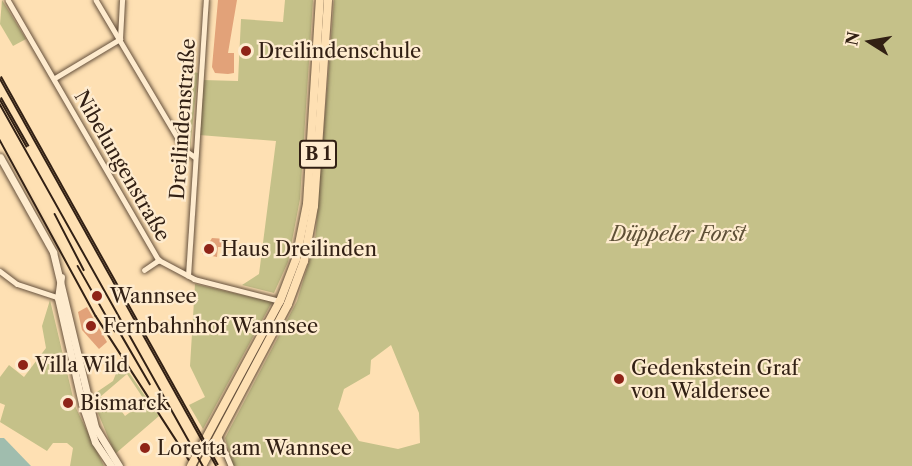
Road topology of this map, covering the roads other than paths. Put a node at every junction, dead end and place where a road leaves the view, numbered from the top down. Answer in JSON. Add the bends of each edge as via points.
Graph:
{"nodes":[{"id":1,"x":8,"y":0,"type":"edge"},
{"id":2,"x":96,"y":0,"type":"edge"},
{"id":3,"x":123,"y":0,"type":"edge"},
{"id":4,"x":206,"y":0,"type":"edge"},
{"id":5,"x":320,"y":0,"type":"edge"},
{"id":6,"x":328,"y":0,"type":"edge"},
{"id":7,"x":120,"y":39,"type":"junction"},
{"id":8,"x":55,"y":78,"type":"junction"},
{"id":9,"x":0,"y":157,"type":"edge"},
{"id":10,"x":195,"y":157,"type":"junction"},
{"id":11,"x":159,"y":260,"type":"junction"},
{"id":12,"x":144,"y":270,"type":"dead end"},
{"id":13,"x":0,"y":271,"type":"edge"},
{"id":14,"x":188,"y":276,"type":"junction"},
{"id":15,"x":62,"y":297,"type":"junction"},
{"id":16,"x":284,"y":302,"type":"junction"},
{"id":17,"x":85,"y":403,"type":"junction"},
{"id":18,"x":211,"y":431,"type":"junction"},
{"id":19,"x":219,"y":435,"type":"junction"},
{"id":20,"x":111,"y":466,"type":"edge"},
{"id":21,"x":119,"y":466,"type":"edge"},
{"id":22,"x":191,"y":466,"type":"edge"},
{"id":23,"x":202,"y":466,"type":"edge"},
{"id":24,"x":231,"y":466,"type":"edge"}],
"edges":[{"from":1,"to":8,"type":"street","name":"Nibelungenstraße"},
{"from":2,"to":7,"type":"street"},
{"from":3,"to":7,"type":"street"},
{"from":4,"to":10,"type":"street","name":"Dreilindenstraße"},
{"from":5,"to":16,"type":"main road","number":"B 1","via":[[307,204]]},
{"from":6,"to":16,"type":"main road","number":"B 1","via":[[313,214]]},
{"from":7,"to":8,"type":"street"},
{"from":7,"to":10,"type":"street","via":[[185,150]]},
{"from":8,"to":11,"type":"street","name":"Nibelungenstraße"},
{"from":9,"to":15,"type":"main road","via":[[48,241],[61,278]]},
{"from":10,"to":14,"type":"street","name":"Dreilindenstraße"},
{"from":11,"to":12,"type":"street"},
{"from":11,"to":14,"type":"street","name":"Nibelungenstraße"},
{"from":13,"to":15,"type":"street","via":[[17,284]]},
{"from":14,"to":16,"type":"street","name":"Nibelungenstraße"},
{"from":15,"to":17,"type":"main road"},
{"from":16,"to":18,"type":"main road","number":"B 1"},
{"from":16,"to":19,"type":"main road","number":"B 1"},
{"from":17,"to":20,"type":"main road","via":[[94,442]]},
{"from":17,"to":21,"type":"main road","via":[[100,439]]},
{"from":18,"to":19,"type":"street"},
{"from":18,"to":22,"type":"main road","number":"B 1"},
{"from":19,"to":23,"type":"main road","number":"B 1"},
{"from":19,"to":24,"type":"street"}]}
